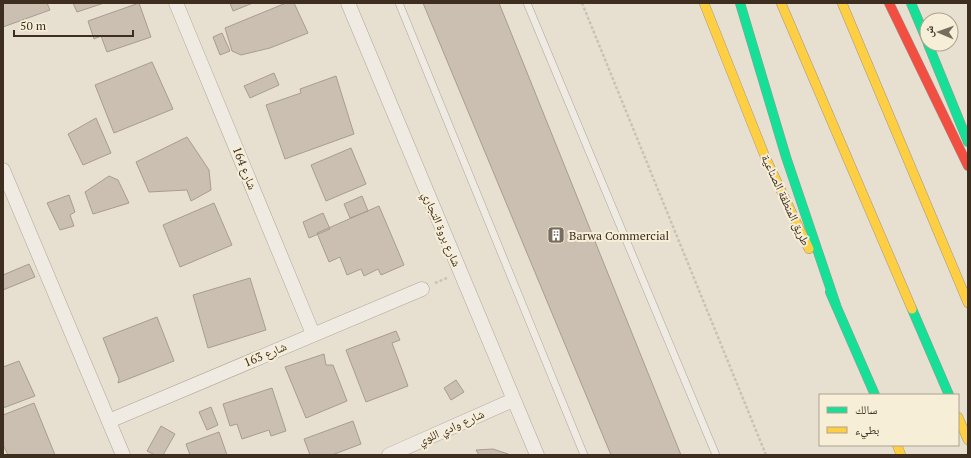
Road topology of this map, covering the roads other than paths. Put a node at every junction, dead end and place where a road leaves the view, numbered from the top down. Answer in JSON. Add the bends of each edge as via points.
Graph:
{"nodes":[{"id":1,"x":176,"y":3,"type":"edge"},
{"id":2,"x":348,"y":3,"type":"edge"},
{"id":3,"x":399,"y":3,"type":"edge"},
{"id":4,"x":527,"y":3,"type":"edge"},
{"id":5,"x":704,"y":3,"type":"edge"},
{"id":6,"x":740,"y":3,"type":"edge"},
{"id":7,"x":781,"y":3,"type":"edge"},
{"id":8,"x":842,"y":3,"type":"edge"},
{"id":9,"x":889,"y":3,"type":"edge"},
{"id":10,"x":911,"y":3,"type":"edge"},
{"id":11,"x":919,"y":22,"type":"edge"},
{"id":12,"x":931,"y":52,"type":"edge"},
{"id":13,"x":968,"y":142,"type":"edge"},
{"id":14,"x":968,"y":166,"type":"edge"},
{"id":15,"x":5,"y":179,"type":"edge"},
{"id":16,"x":422,"y":289,"type":"road end"},
{"id":17,"x":968,"y":303,"type":"edge"},
{"id":18,"x":837,"y":308,"type":"junction"},
{"id":19,"x":313,"y":334,"type":"junction"},
{"id":20,"x":875,"y":394,"type":"edge"},
{"id":21,"x":949,"y":394,"type":"edge"},
{"id":22,"x":513,"y":400,"type":"junction"},
{"id":23,"x":959,"y":418,"type":"edge"},
{"id":24,"x":109,"y":421,"type":"junction"},
{"id":25,"x":968,"y":440,"type":"edge"},
{"id":26,"x":123,"y":455,"type":"edge"},
{"id":27,"x":389,"y":455,"type":"edge"},
{"id":28,"x":536,"y":455,"type":"edge"},
{"id":29,"x":584,"y":455,"type":"edge"},
{"id":30,"x":716,"y":455,"type":"edge"}],
"edges":[{"from":1,"to":19,"type":"street","name":"شارع 164"},
{"from":2,"to":22,"type":"street","name":"شارع بروة التجاري"},
{"from":3,"to":29,"type":"lane"},
{"from":4,"to":30,"type":"lane"},
{"from":5,"to":18,"type":"main road","name":"طريق المنطقة الصناعية","via":[[766,159]]},
{"from":6,"to":18,"type":"main road","via":[[786,157]]},
{"from":7,"to":21,"type":"main road"},
{"from":8,"to":17,"type":"main road"},
{"from":9,"to":14,"type":"main road"},
{"from":10,"to":11,"type":"main road"},
{"from":12,"to":13,"type":"main road"},
{"from":15,"to":24,"type":"street"},
{"from":16,"to":19,"type":"street","name":"شارع 163"},
{"from":18,"to":20,"type":"main road","name":"طريق المنطقة الصناعية"},
{"from":19,"to":24,"type":"street","name":"شارع 163"},
{"from":22,"to":27,"type":"street","name":"شارع وادي اللوي"},
{"from":22,"to":28,"type":"street","name":"شارع بروة التجاري"},
{"from":23,"to":25,"type":"main road"},
{"from":24,"to":26,"type":"street"}]}
